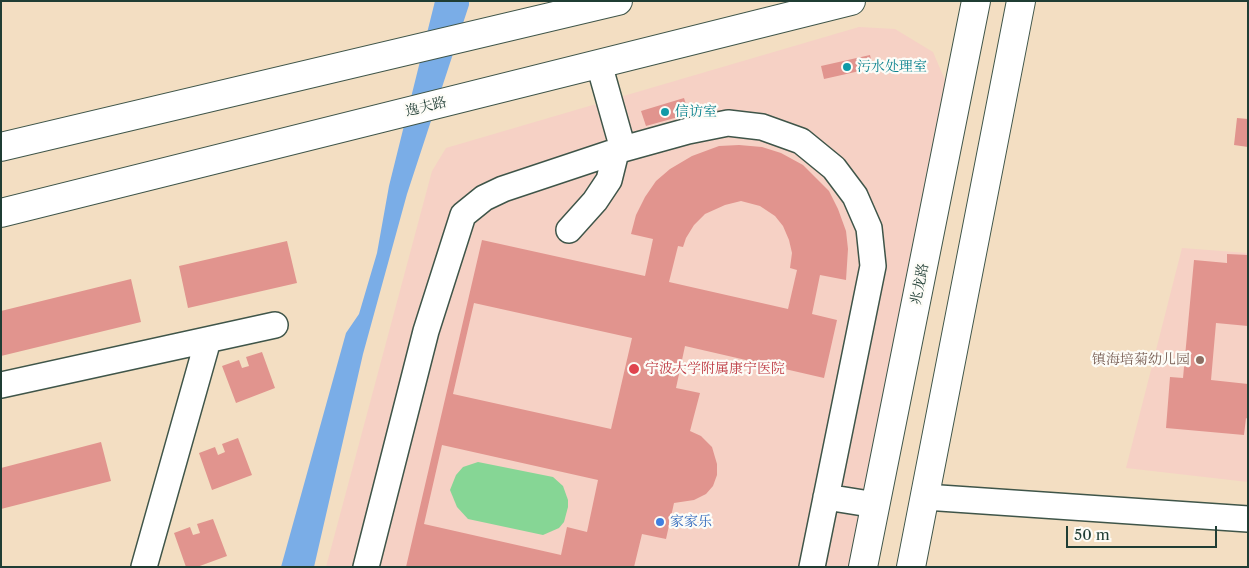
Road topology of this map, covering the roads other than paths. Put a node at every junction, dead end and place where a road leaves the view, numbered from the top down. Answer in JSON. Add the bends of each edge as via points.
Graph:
{"nodes":[{"id":1,"x":618,"y":1,"type":"edge"},
{"id":2,"x":851,"y":1,"type":"edge"},
{"id":3,"x":976,"y":1,"type":"edge"},
{"id":4,"x":1021,"y":1,"type":"edge"},
{"id":5,"x":599,"y":64,"type":"junction"},
{"id":6,"x":1,"y":147,"type":"edge"},
{"id":7,"x":619,"y":151,"type":"junction"},
{"id":8,"x":1,"y":213,"type":"edge"},
{"id":9,"x":569,"y":230,"type":"dead end"},
{"id":10,"x":274,"y":325,"type":"dead end"},
{"id":11,"x":208,"y":340,"type":"junction"},
{"id":12,"x":1,"y":385,"type":"edge"},
{"id":13,"x":826,"y":497,"type":"junction"},
{"id":14,"x":925,"y":497,"type":"junction"},
{"id":15,"x":876,"y":505,"type":"junction"},
{"id":16,"x":1248,"y":518,"type":"edge"},
{"id":17,"x":144,"y":567,"type":"edge"},
{"id":18,"x":366,"y":567,"type":"edge"},
{"id":19,"x":812,"y":567,"type":"edge"},
{"id":20,"x":863,"y":567,"type":"edge"},
{"id":21,"x":911,"y":567,"type":"edge"}],
"edges":[{"from":1,"to":6,"type":"main road"},
{"from":2,"to":5,"type":"main road","name":"逸夫路"},
{"from":3,"to":15,"type":"main road","name":"兆龙路"},
{"from":4,"to":14,"type":"main road"},
{"from":5,"to":7,"type":"street"},
{"from":5,"to":8,"type":"main road","name":"逸夫路"},
{"from":7,"to":9,"type":"street","via":[[609,180],[595,202]]},
{"from":7,"to":13,"type":"street","via":[[688,131],[728,124],[762,127],[801,141],[834,168],[855,196],[869,228],[873,266]]},
{"from":7,"to":18,"type":"street","via":[[503,189],[484,198],[464,215],[426,331]]},
{"from":10,"to":11,"type":"street"},
{"from":11,"to":12,"type":"street"},
{"from":11,"to":17,"type":"street"},
{"from":13,"to":15,"type":"street"},
{"from":13,"to":19,"type":"street"},
{"from":14,"to":16,"type":"street"},
{"from":14,"to":21,"type":"main road"},
{"from":15,"to":20,"type":"main road","name":"兆龙路"}]}
